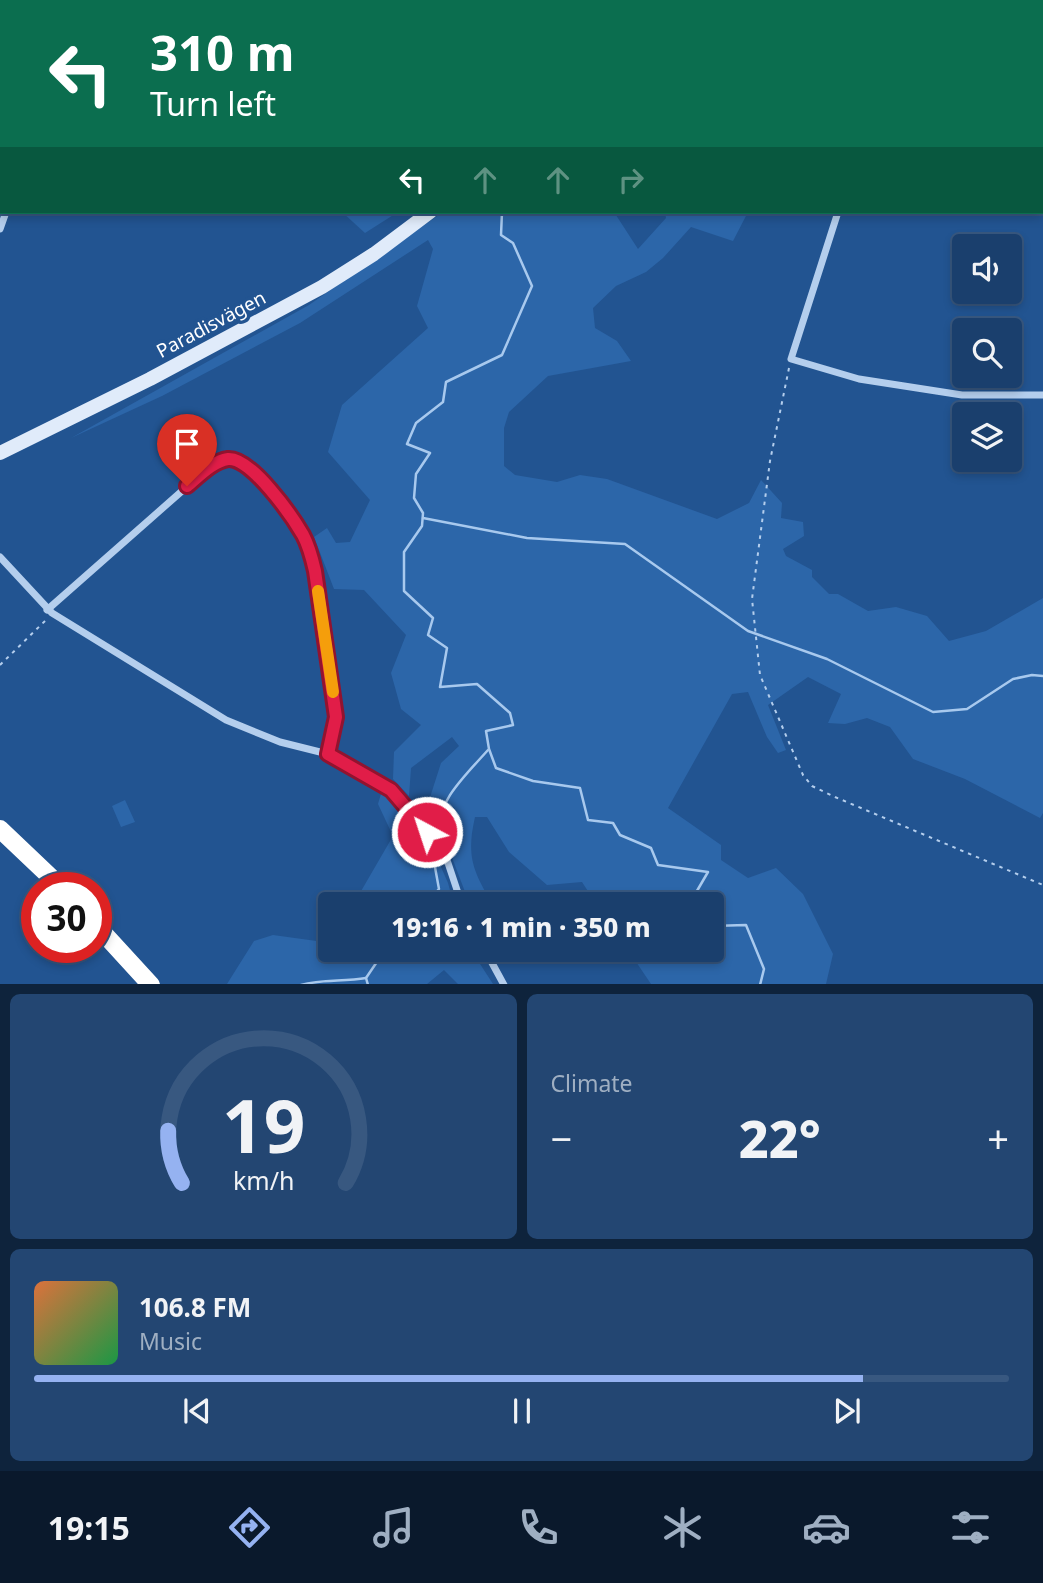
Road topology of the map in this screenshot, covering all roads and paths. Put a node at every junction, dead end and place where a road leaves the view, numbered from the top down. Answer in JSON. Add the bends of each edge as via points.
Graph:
{"nodes":[{"id":1,"x":427,"y":214,"type":"edge"},
{"id":2,"x":837,"y":214,"type":"edge"},
{"id":3,"x":790,"y":359,"type":"junction"},
{"id":4,"x":1043,"y":395,"type":"edge"},
{"id":5,"x":0,"y":453,"type":"edge"},
{"id":6,"x":0,"y":557,"type":"edge"},
{"id":7,"x":50,"y":611,"type":"junction"},
{"id":8,"x":0,"y":665,"type":"edge"},
{"id":9,"x":328,"y":754,"type":"junction"},
{"id":10,"x":0,"y":829,"type":"edge"},
{"id":11,"x":0,"y":844,"type":"edge"},
{"id":12,"x":29,"y":872,"type":"edge"},
{"id":13,"x":45,"y":872,"type":"edge"},
{"id":14,"x":1043,"y":885,"type":"edge"},
{"id":15,"x":457,"y":892,"type":"edge"},
{"id":16,"x":112,"y":942,"type":"edge"},
{"id":17,"x":112,"y":959,"type":"edge"},
{"id":18,"x":492,"y":962,"type":"edge"},
{"id":19,"x":135,"y":984,"type":"edge"},
{"id":20,"x":150,"y":984,"type":"edge"},
{"id":21,"x":503,"y":984,"type":"edge"}],
"edges":[{"from":1,"to":5,"type":"street","name":"Paradisvägen","via":[[321,287]]},
{"from":2,"to":3,"type":"street"},
{"from":3,"to":4,"type":"street","via":[[859,379],[962,396]]},
{"from":3,"to":14,"type":"path","via":[[769,461],[752,599],[761,674],[798,765],[813,786],[824,792]]},
{"from":6,"to":7,"type":"street"},
{"from":7,"to":8,"type":"path"},
{"from":7,"to":9,"type":"street","via":[[226,720],[280,742]]},
{"from":7,"to":9,"type":"street","via":[[207,469],[228,459],[243,465],[261,478],[310,550],[336,717]]},
{"from":9,"to":15,"type":"street","via":[[391,790],[444,854]]},
{"from":10,"to":13,"type":"highway"},
{"from":11,"to":12,"type":"highway"},
{"from":16,"to":20,"type":"highway"},
{"from":17,"to":19,"type":"highway"},
{"from":18,"to":21,"type":"street"}]}
